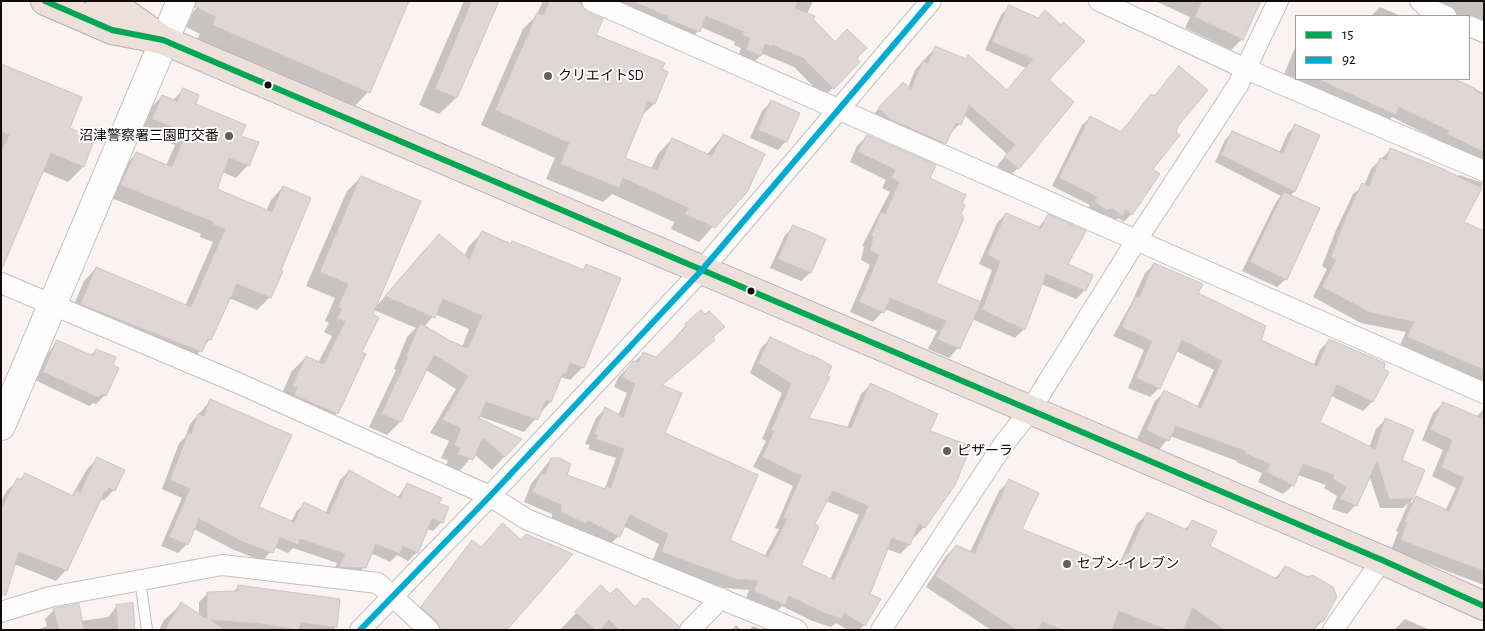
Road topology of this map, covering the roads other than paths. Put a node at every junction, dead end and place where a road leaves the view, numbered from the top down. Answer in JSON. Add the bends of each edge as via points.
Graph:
{"nodes":[{"id":1,"x":45,"y":1,"type":"edge"},
{"id":2,"x":100,"y":1,"type":"edge"},
{"id":3,"x":181,"y":1,"type":"edge"},
{"id":4,"x":592,"y":1,"type":"edge"},
{"id":5,"x":931,"y":1,"type":"edge"},
{"id":6,"x":1099,"y":1,"type":"edge"},
{"id":7,"x":1278,"y":1,"type":"edge"},
{"id":8,"x":1420,"y":1,"type":"edge"},
{"id":9,"x":1444,"y":15,"type":"edge"},
{"id":10,"x":1470,"y":26,"type":"edge"},
{"id":11,"x":1484,"y":32,"type":"edge"},
{"id":12,"x":163,"y":40,"type":"junction"},
{"id":13,"x":1246,"y":69,"type":"junction"},
{"id":14,"x":840,"y":110,"type":"junction"},
{"id":15,"x":1484,"y":171,"type":"edge"},
{"id":16,"x":1136,"y":240,"type":"junction"},
{"id":17,"x":701,"y":271,"type":"junction"},
{"id":18,"x":1,"y":283,"type":"edge"},
{"id":19,"x":53,"y":305,"type":"junction"},
{"id":20,"x":1484,"y":393,"type":"edge"},
{"id":21,"x":1029,"y":412,"type":"junction"},
{"id":22,"x":1,"y":426,"type":"edge"},
{"id":23,"x":490,"y":496,"type":"junction"},
{"id":24,"x":1382,"y":560,"type":"junction"},
{"id":25,"x":140,"y":580,"type":"junction"},
{"id":26,"x":392,"y":596,"type":"junction"},
{"id":27,"x":721,"y":598,"type":"junction"},
{"id":28,"x":1484,"y":606,"type":"edge"},
{"id":29,"x":1,"y":612,"type":"edge"},
{"id":30,"x":147,"y":630,"type":"edge"},
{"id":31,"x":360,"y":630,"type":"edge"},
{"id":32,"x":429,"y":630,"type":"edge"},
{"id":33,"x":690,"y":630,"type":"edge"},
{"id":34,"x":797,"y":630,"type":"edge"},
{"id":35,"x":881,"y":630,"type":"edge"},
{"id":36,"x":1332,"y":630,"type":"edge"}],
"edges":[{"from":1,"to":12,"type":"highway","via":[[112,30]]},
{"from":2,"to":12,"type":"highway","via":[[121,10]]},
{"from":3,"to":12,"type":"street"},
{"from":4,"to":14,"type":"street"},
{"from":5,"to":14,"type":"street"},
{"from":6,"to":13,"type":"street"},
{"from":7,"to":13,"type":"street"},
{"from":8,"to":9,"type":"street"},
{"from":10,"to":11,"type":"street"},
{"from":12,"to":17,"type":"highway"},
{"from":12,"to":19,"type":"street"},
{"from":13,"to":15,"type":"street"},
{"from":13,"to":16,"type":"street"},
{"from":14,"to":16,"type":"street"},
{"from":14,"to":17,"type":"street"},
{"from":16,"to":20,"type":"street"},
{"from":16,"to":21,"type":"street"},
{"from":17,"to":21,"type":"highway"},
{"from":17,"to":23,"type":"street"},
{"from":18,"to":19,"type":"street"},
{"from":19,"to":22,"type":"street"},
{"from":19,"to":23,"type":"street","via":[[238,383]]},
{"from":21,"to":24,"type":"highway"},
{"from":21,"to":35,"type":"street","via":[[1003,445]]},
{"from":23,"to":26,"type":"street"},
{"from":23,"to":27,"type":"street","via":[[526,520]]},
{"from":24,"to":28,"type":"highway"},
{"from":24,"to":36,"type":"street"},
{"from":25,"to":26,"type":"street","via":[[222,565],[378,583]]},
{"from":25,"to":29,"type":"street","via":[[50,597]]},
{"from":25,"to":30,"type":"lane"},
{"from":26,"to":31,"type":"street"},
{"from":26,"to":32,"type":"street"},
{"from":27,"to":33,"type":"street"},
{"from":27,"to":34,"type":"street"}]}
